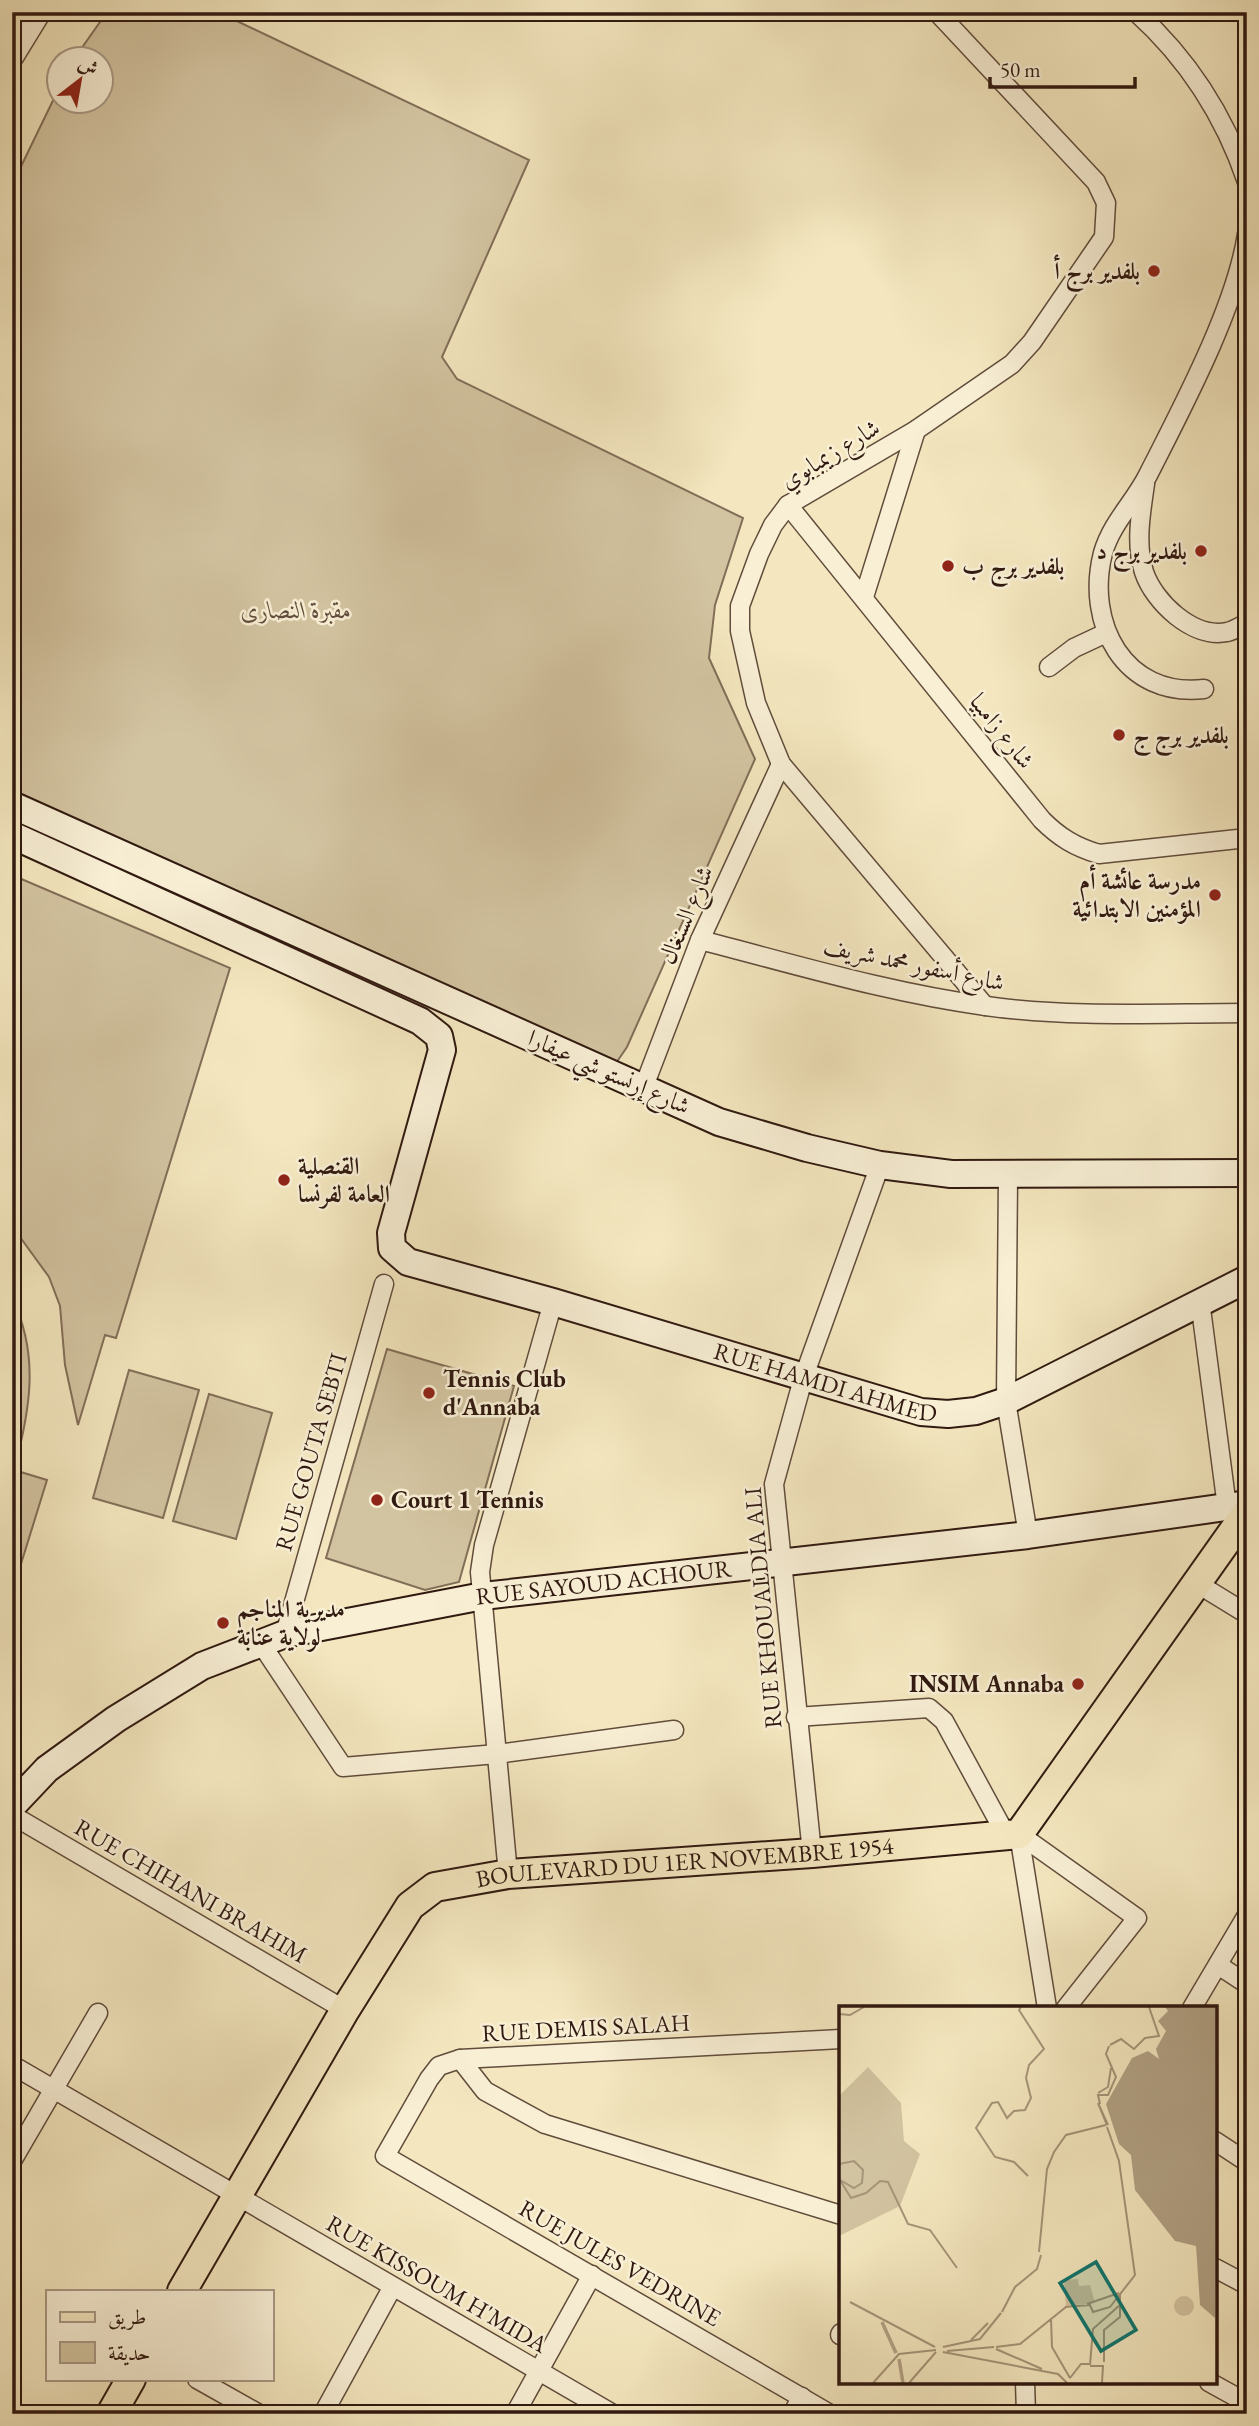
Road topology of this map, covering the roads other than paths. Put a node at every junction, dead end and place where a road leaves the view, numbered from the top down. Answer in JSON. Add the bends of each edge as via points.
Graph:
{"nodes":[{"id":1,"x":39,"y":12,"type":"edge"},
{"id":2,"x":937,"y":12,"type":"edge"},
{"id":3,"x":950,"y":12,"type":"edge"},
{"id":4,"x":1136,"y":12,"type":"edge"},
{"id":5,"x":962,"y":39,"type":"junction"},
{"id":6,"x":12,"y":56,"type":"edge"},
{"id":7,"x":1247,"y":182,"type":"edge"},
{"id":8,"x":1247,"y":234,"type":"edge"},
{"id":9,"x":916,"y":430,"type":"junction"},
{"id":10,"x":1147,"y":478,"type":"junction"},
{"id":11,"x":788,"y":505,"type":"junction"},
{"id":12,"x":864,"y":597,"type":"junction"},
{"id":13,"x":1247,"y":623,"type":"edge"},
{"id":14,"x":1106,"y":633,"type":"junction"},
{"id":15,"x":1049,"y":667,"type":"dead end"},
{"id":16,"x":1204,"y":689,"type":"dead end"},
{"id":17,"x":781,"y":764,"type":"junction"},
{"id":18,"x":12,"y":805,"type":"edge"},
{"id":19,"x":12,"y":835,"type":"edge"},
{"id":20,"x":1247,"y":838,"type":"edge"},
{"id":21,"x":700,"y":940,"type":"junction"},
{"id":22,"x":985,"y":1006,"type":"junction"},
{"id":23,"x":1247,"y":1013,"type":"edge"},
{"id":24,"x":643,"y":1089,"type":"junction"},
{"id":25,"x":880,"y":1165,"type":"junction"},
{"id":26,"x":1247,"y":1173,"type":"edge"},
{"id":27,"x":1008,"y":1176,"type":"junction"},
{"id":28,"x":1247,"y":1279,"type":"edge"},
{"id":29,"x":384,"y":1284,"type":"dead end"},
{"id":30,"x":1200,"y":1301,"type":"junction"},
{"id":31,"x":553,"y":1302,"type":"junction"},
{"id":32,"x":803,"y":1379,"type":"junction"},
{"id":33,"x":1006,"y":1401,"type":"junction"},
{"id":34,"x":1240,"y":1508,"type":"edge"},
{"id":35,"x":1028,"y":1535,"type":"junction"},
{"id":36,"x":781,"y":1564,"type":"junction"},
{"id":37,"x":1198,"y":1584,"type":"junction"},
{"id":38,"x":482,"y":1596,"type":"junction"},
{"id":39,"x":1247,"y":1614,"type":"edge"},
{"id":40,"x":273,"y":1638,"type":"junction"},
{"id":41,"x":796,"y":1717,"type":"junction"},
{"id":42,"x":674,"y":1730,"type":"dead end"},
{"id":43,"x":497,"y":1754,"type":"junction"},
{"id":44,"x":12,"y":1806,"type":"edge"},
{"id":45,"x":12,"y":1815,"type":"edge"},
{"id":46,"x":1013,"y":1835,"type":"junction"},
{"id":47,"x":812,"y":1853,"type":"junction"},
{"id":48,"x":508,"y":1874,"type":"junction"},
{"id":49,"x":1247,"y":1915,"type":"edge"},
{"id":50,"x":1218,"y":1965,"type":"junction"},
{"id":51,"x":1247,"y":1984,"type":"edge"},
{"id":52,"x":1047,"y":2006,"type":"edge"},
{"id":53,"x":1068,"y":2006,"type":"edge"},
{"id":54,"x":1193,"y":2006,"type":"edge"},
{"id":55,"x":345,"y":2010,"type":"junction"},
{"id":56,"x":98,"y":2012,"type":"dead end"},
{"id":57,"x":839,"y":2039,"type":"edge"},
{"id":58,"x":460,"y":2059,"type":"junction"},
{"id":59,"x":12,"y":2064,"type":"edge"},
{"id":60,"x":54,"y":2088,"type":"junction"},
{"id":61,"x":1217,"y":2142,"type":"edge"},
{"id":62,"x":385,"y":2156,"type":"joint"},
{"id":63,"x":12,"y":2161,"type":"edge"},
{"id":64,"x":1247,"y":2162,"type":"edge"},
{"id":65,"x":237,"y":2196,"type":"junction"},
{"id":66,"x":839,"y":2214,"type":"edge"},
{"id":67,"x":1217,"y":2269,"type":"edge"},
{"id":68,"x":592,"y":2275,"type":"junction"},
{"id":69,"x":1247,"y":2285,"type":"edge"},
{"id":70,"x":392,"y":2288,"type":"junction"},
{"id":71,"x":182,"y":2290,"type":"edge"},
{"id":72,"x":540,"y":2371,"type":"junction"},
{"id":73,"x":130,"y":2380,"type":"edge"},
{"id":74,"x":199,"y":2380,"type":"edge"},
{"id":75,"x":1025,"y":2384,"type":"edge"},
{"id":76,"x":1213,"y":2384,"type":"edge"},
{"id":77,"x":802,"y":2397,"type":"junction"},
{"id":78,"x":1247,"y":2403,"type":"edge"},
{"id":79,"x":111,"y":2414,"type":"edge"},
{"id":80,"x":259,"y":2414,"type":"edge"},
{"id":81,"x":323,"y":2414,"type":"edge"},
{"id":82,"x":515,"y":2414,"type":"edge"},
{"id":83,"x":612,"y":2414,"type":"edge"},
{"id":84,"x":792,"y":2414,"type":"edge"},
{"id":85,"x":830,"y":2414,"type":"edge"},
{"id":86,"x":1027,"y":2414,"type":"edge"}],
"edges":[{"from":1,"to":6,"type":"street"},
{"from":2,"to":5,"type":"street","name":"شارع زيمبابوي"},
{"from":3,"to":5,"type":"street","name":"شارع زيمبابوي"},
{"from":4,"to":7,"type":"street","via":[[1189,69]]},
{"from":5,"to":9,"type":"street","name":"شارع زيمبابوي","via":[[1096,182],[1107,220],[1104,237],[1012,364]]},
{"from":8,"to":10,"type":"street","via":[[1224,312]]},
{"from":9,"to":11,"type":"street","name":"شارع زيمبابوي"},
{"from":9,"to":12,"type":"street"},
{"from":10,"to":13,"type":"street","via":[[1139,540],[1144,572],[1155,592],[1175,615],[1200,630],[1227,633]]},
{"from":10,"to":14,"type":"street","via":[[1113,525],[1103,554],[1098,599]]},
{"from":11,"to":12,"type":"street","name":"شارع زامبيا"},
{"from":11,"to":17,"type":"street","name":"شارع زيمبابوي","via":[[773,525],[740,606],[740,631],[756,703]]},
{"from":12,"to":20,"type":"street","name":"شارع زامبيا","via":[[1058,836],[1099,854]]},
{"from":14,"to":15,"type":"street","via":[[1074,648]]},
{"from":14,"to":16,"type":"street","via":[[1119,656],[1139,673],[1166,687]]},
{"from":17,"to":21,"type":"street","name":"شارع السنغال"},
{"from":17,"to":22,"type":"street","name":"شارع زيمبابوي"},
{"from":18,"to":24,"type":"main road","name":"شارع إرنستو شي عيفارا"},
{"from":19,"to":31,"type":"main road","name":"RUE HAMDI AHMED","via":[[434,1031],[442,1050],[391,1233],[392,1248],[408,1262]]},
{"from":21,"to":22,"type":"street","name":"شارع أسفور محمد شريف","via":[[918,995]]},
{"from":21,"to":24,"type":"street","name":"شارع السنغال"},
{"from":22,"to":23,"type":"street","name":"شارع أسفور محمد شريف","via":[[1039,1012]]},
{"from":24,"to":25,"type":"main road","name":"شارع إرنستو شي عيفارا","via":[[719,1122]]},
{"from":25,"to":27,"type":"main road","name":"شارع إرنستو شي عيفارا"},
{"from":25,"to":32,"type":"street","name":"RUE KHOUALDIA ALI"},
{"from":26,"to":27,"type":"main road","name":"شارع إرنستو شي عيفارا"},
{"from":27,"to":33,"type":"street"},
{"from":28,"to":30,"type":"main road","name":"RUE HAMDI AHMED"},
{"from":29,"to":40,"type":"street","name":"RUE GOUTA SEBTI"},
{"from":30,"to":33,"type":"main road","name":"RUE HAMDI AHMED"},
{"from":30,"to":34,"type":"street"},
{"from":31,"to":32,"type":"main road","name":"RUE HAMDI AHMED"},
{"from":31,"to":38,"type":"street","via":[[484,1545]]},
{"from":32,"to":33,"type":"main road","name":"RUE HAMDI AHMED","via":[[921,1412],[976,1411]]},
{"from":32,"to":36,"type":"street","name":"RUE KHOUALDIA ALI","via":[[774,1484]]},
{"from":33,"to":35,"type":"street"},
{"from":34,"to":35,"type":"main road","name":"RUE SAYOUD ACHOUR"},
{"from":34,"to":37,"type":"main road"},
{"from":35,"to":36,"type":"main road","name":"RUE SAYOUD ACHOUR"},
{"from":36,"to":38,"type":"main road","name":"RUE SAYOUD ACHOUR"},
{"from":36,"to":41,"type":"street","name":"RUE KHOUALDIA ALI"},
{"from":37,"to":39,"type":"street"},
{"from":37,"to":46,"type":"main road"},
{"from":38,"to":40,"type":"main road","name":"RUE SAYOUD ACHOUR"},
{"from":38,"to":43,"type":"street"},
{"from":40,"to":43,"type":"street","via":[[342,1767]]},
{"from":40,"to":44,"type":"main road","name":"RUE SAYOUD ACHOUR","via":[[202,1666],[116,1719],[47,1769]]},
{"from":41,"to":46,"type":"street","via":[[929,1708],[944,1721]]},
{"from":41,"to":47,"type":"street","name":"RUE KHOUALDIA ALI"},
{"from":42,"to":43,"type":"street"},
{"from":43,"to":48,"type":"street"},
{"from":45,"to":55,"type":"street","name":"RUE CHIHANI BRAHIM"},
{"from":46,"to":47,"type":"main road","name":"BOULEVARD DU 1ER NOVEMBRE 1954"},
{"from":46,"to":52,"type":"street"},
{"from":46,"to":53,"type":"street","via":[[1137,1918]]},
{"from":47,"to":48,"type":"main road","name":"BOULEVARD DU 1ER NOVEMBRE 1954"},
{"from":48,"to":55,"type":"main road","name":"BOULEVARD DU 1ER NOVEMBRE 1954","via":[[435,1887],[410,1906]]},
{"from":49,"to":50,"type":"street"},
{"from":50,"to":51,"type":"street"},
{"from":50,"to":54,"type":"street"},
{"from":55,"to":65,"type":"main road","name":"BOULEVARD DU 1ER NOVEMBRE 1954"},
{"from":56,"to":60,"type":"street"},
{"from":57,"to":58,"type":"street","name":"RUE DEMIS SALAH"},
{"from":58,"to":62,"type":"street","name":"RUE DEMIS SALAH","via":[[439,2066]]},
{"from":58,"to":66,"type":"street","via":[[485,2091],[545,2124]]},
{"from":59,"to":60,"type":"street","name":"RUE KISSOUM H'MIDA"},
{"from":60,"to":63,"type":"street"},
{"from":60,"to":65,"type":"street","name":"RUE KISSOUM H'MIDA"},
{"from":61,"to":64,"type":"street"},
{"from":62,"to":68,"type":"street","name":"RUE JULES VEDRINE"},
{"from":65,"to":70,"type":"street","name":"RUE KISSOUM H'MIDA"},
{"from":65,"to":71,"type":"main road","name":"BOULEVARD DU 1ER NOVEMBRE 1954"},
{"from":67,"to":69,"type":"street"},
{"from":68,"to":72,"type":"street"},
{"from":68,"to":77,"type":"street","name":"RUE JULES VEDRINE"},
{"from":70,"to":72,"type":"street","name":"RUE KISSOUM H'MIDA"},
{"from":70,"to":81,"type":"street"},
{"from":72,"to":82,"type":"street"},
{"from":72,"to":83,"type":"street","name":"RUE KISSOUM H'MIDA"},
{"from":73,"to":79,"type":"main road"},
{"from":74,"to":80,"type":"street"},
{"from":75,"to":86,"type":"street"},
{"from":76,"to":78,"type":"street"},
{"from":77,"to":84,"type":"street"},
{"from":77,"to":85,"type":"street","name":"RUE JULES VEDRINE"}]}
